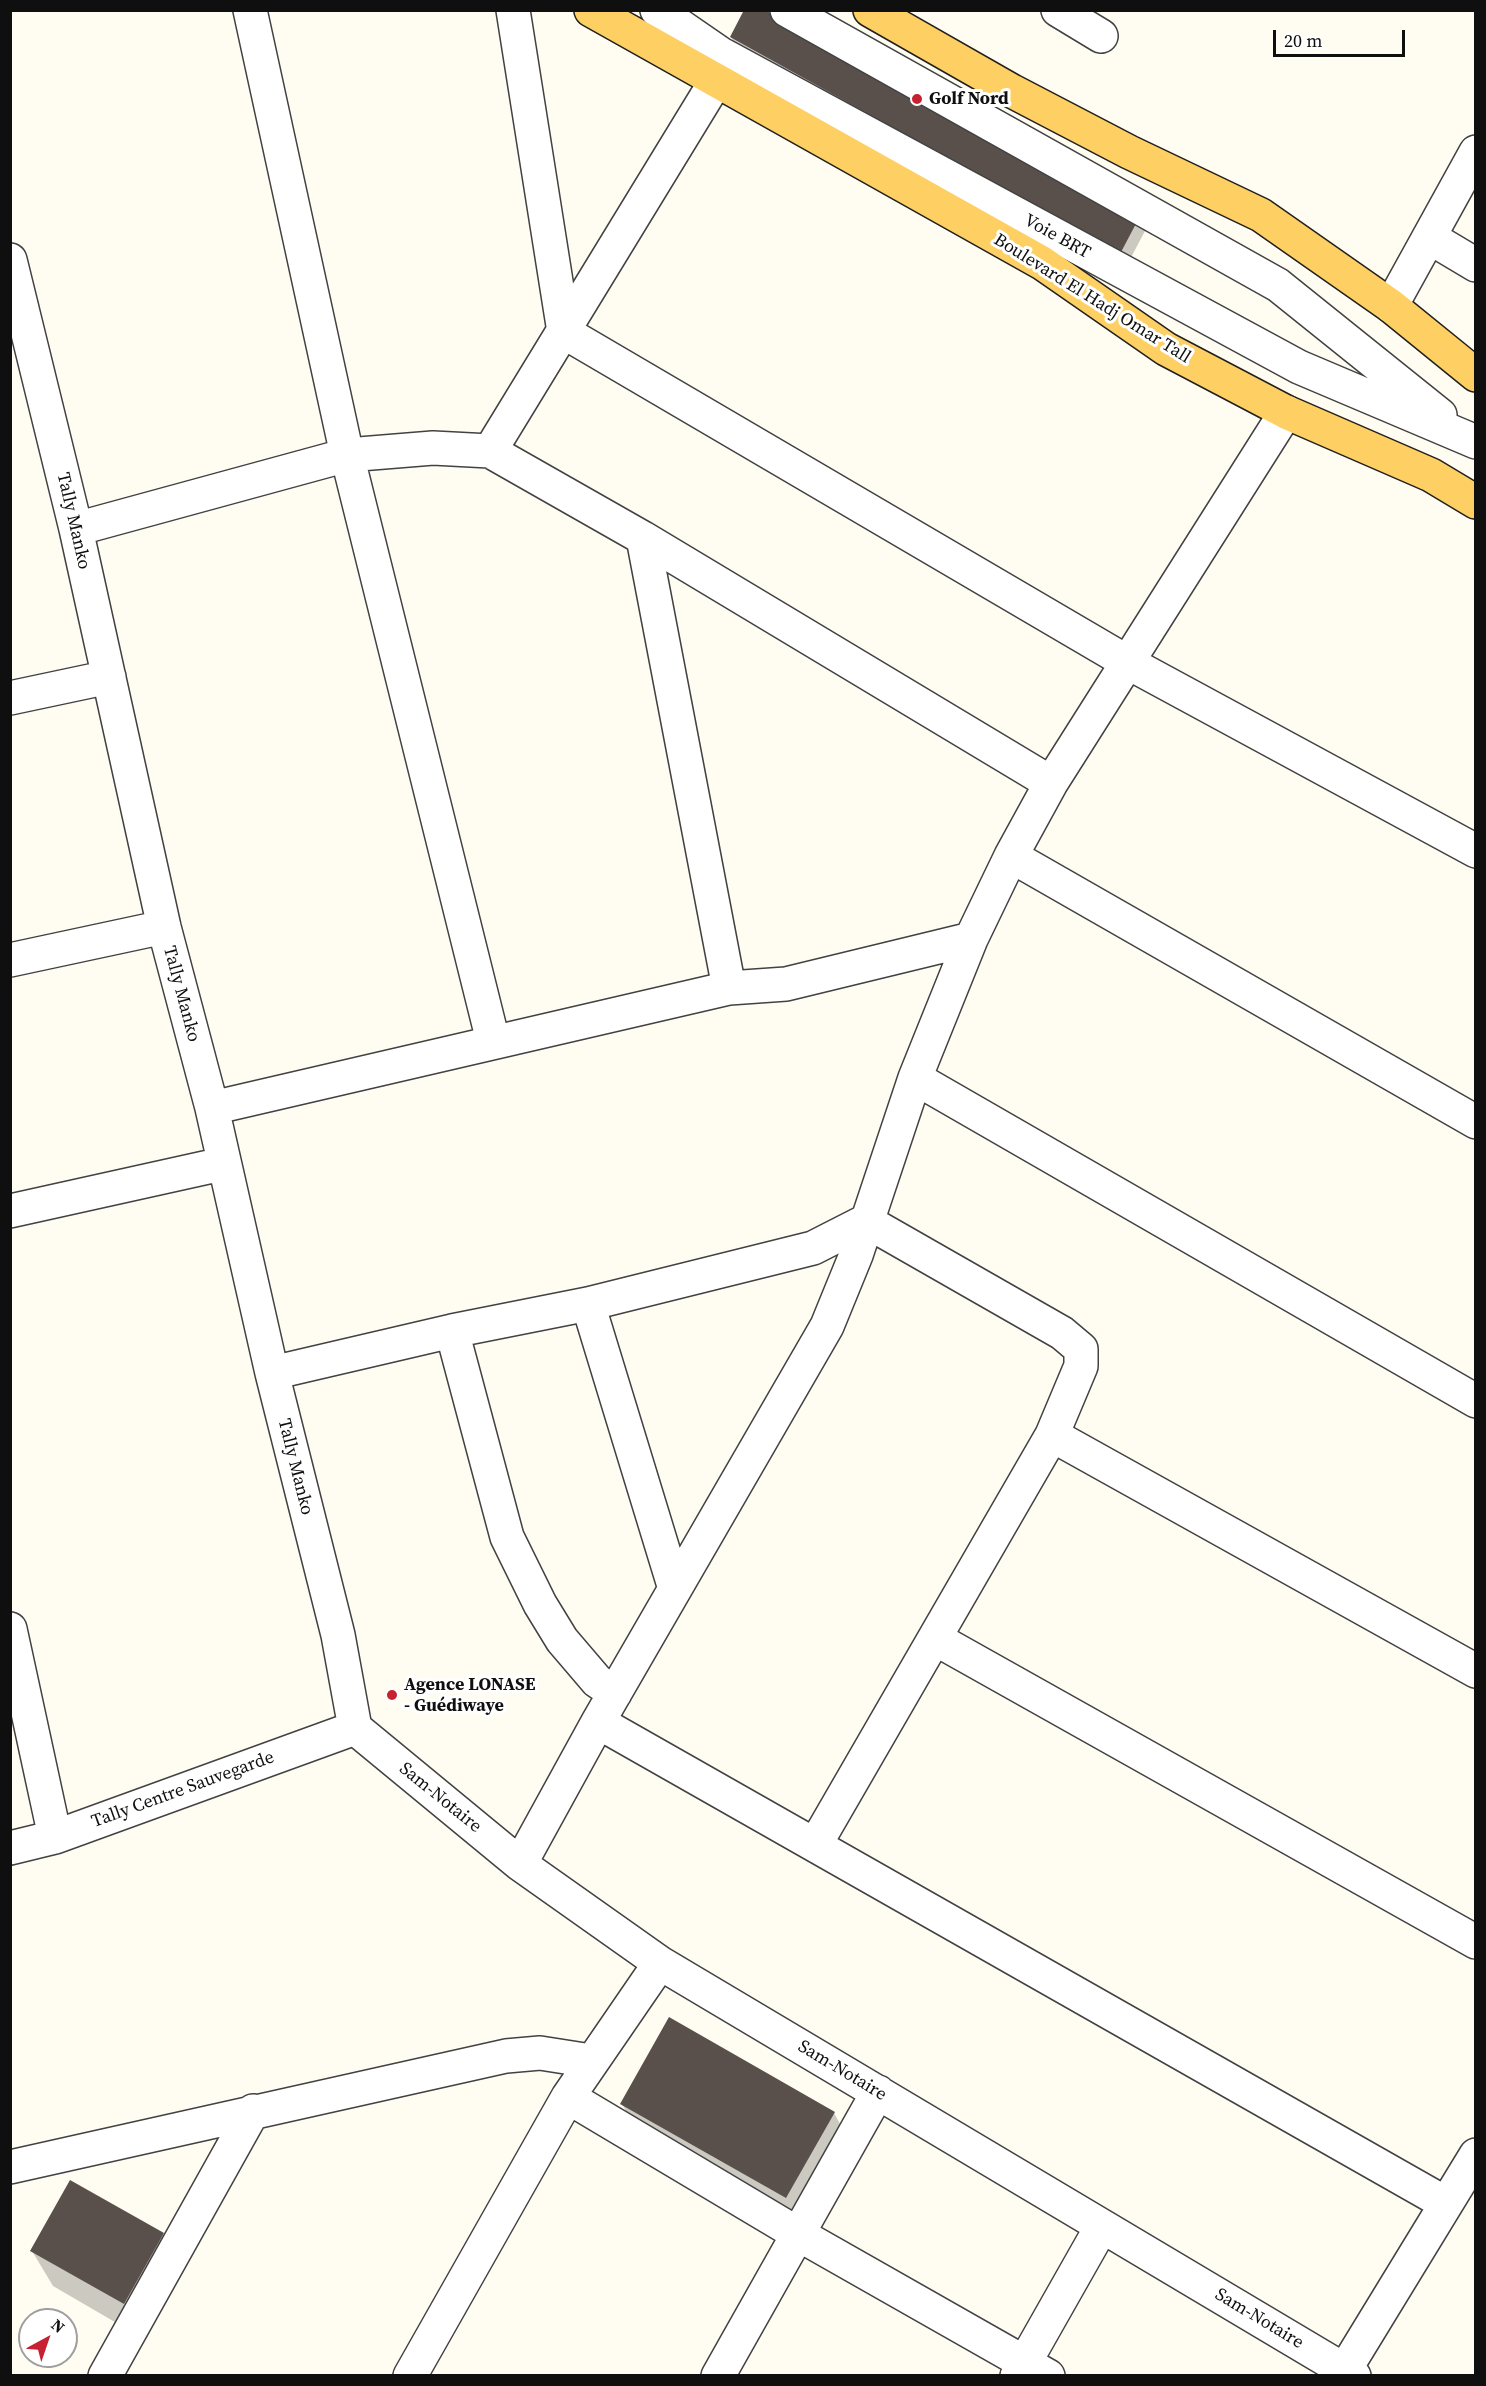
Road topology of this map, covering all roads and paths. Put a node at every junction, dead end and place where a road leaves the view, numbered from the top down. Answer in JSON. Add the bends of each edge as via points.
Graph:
{"nodes":[{"id":1,"x":250,"y":10,"type":"edge"},
{"id":2,"x":513,"y":10,"type":"edge"},
{"id":3,"x":591,"y":10,"type":"edge"},
{"id":4,"x":657,"y":10,"type":"edge"},
{"id":5,"x":787,"y":10,"type":"edge"},
{"id":6,"x":870,"y":10,"type":"edge"},
{"id":7,"x":1058,"y":10,"type":"edge"},
{"id":8,"x":1101,"y":36,"type":"dead end"},
{"id":9,"x":716,"y":81,"type":"junction"},
{"id":10,"x":1476,"y":152,"type":"edge"},
{"id":11,"x":1429,"y":237,"type":"junction"},
{"id":12,"x":10,"y":260,"type":"edge"},
{"id":13,"x":1476,"y":265,"type":"edge"},
{"id":14,"x":1391,"y":306,"type":"junction"},
{"id":15,"x":564,"y":332,"type":"junction"},
{"id":16,"x":1476,"y":375,"type":"edge"},
{"id":17,"x":1286,"y":412,"type":"junction"},
{"id":18,"x":1473,"y":440,"type":"edge"},
{"id":19,"x":490,"y":451,"type":"junction"},
{"id":20,"x":347,"y":455,"type":"junction"},
{"id":21,"x":1476,"y":502,"type":"edge"},
{"id":22,"x":76,"y":529,"type":"junction"},
{"id":23,"x":643,"y":538,"type":"junction"},
{"id":24,"x":1127,"y":662,"type":"junction"},
{"id":25,"x":109,"y":677,"type":"junction"},
{"id":26,"x":10,"y":698,"type":"edge"},
{"id":27,"x":1051,"y":783,"type":"junction"},
{"id":28,"x":1476,"y":852,"type":"edge"},
{"id":29,"x":1011,"y":856,"type":"junction"},
{"id":30,"x":164,"y":927,"type":"junction"},
{"id":31,"x":971,"y":939,"type":"junction"},
{"id":32,"x":10,"y":960,"type":"edge"},
{"id":33,"x":729,"y":988,"type":"junction"},
{"id":34,"x":494,"y":1041,"type":"junction"},
{"id":35,"x":915,"y":1078,"type":"junction"},
{"id":36,"x":212,"y":1108,"type":"junction"},
{"id":37,"x":1476,"y":1122,"type":"edge"},
{"id":38,"x":222,"y":1164,"type":"junction"},
{"id":39,"x":10,"y":1210,"type":"edge"},
{"id":40,"x":866,"y":1221,"type":"junction"},
{"id":41,"x":588,"y":1304,"type":"junction"},
{"id":42,"x":452,"y":1331,"type":"junction"},
{"id":43,"x":272,"y":1373,"type":"junction"},
{"id":44,"x":1476,"y":1401,"type":"edge"},
{"id":45,"x":1052,"y":1436,"type":"junction"},
{"id":46,"x":675,"y":1589,"type":"junction"},
{"id":47,"x":10,"y":1629,"type":"edge"},
{"id":48,"x":936,"y":1639,"type":"junction"},
{"id":49,"x":1476,"y":1671,"type":"edge"},
{"id":50,"x":615,"y":1693,"type":"junction"},
{"id":51,"x":598,"y":1722,"type":"junction"},
{"id":52,"x":355,"y":1728,"type":"junction"},
{"id":53,"x":55,"y":1837,"type":"junction"},
{"id":54,"x":815,"y":1845,"type":"junction"},
{"id":55,"x":10,"y":1848,"type":"edge"},
{"id":56,"x":520,"y":1864,"type":"junction"},
{"id":57,"x":1476,"y":1942,"type":"edge"},
{"id":58,"x":660,"y":1962,"type":"junction"},
{"id":59,"x":591,"y":2061,"type":"junction"},
{"id":60,"x":878,"y":2092,"type":"junction"},
{"id":61,"x":568,"y":2097,"type":"junction"},
{"id":62,"x":253,"y":2111,"type":"junction"},
{"id":63,"x":1476,"y":2155,"type":"edge"},
{"id":64,"x":10,"y":2167,"type":"edge"},
{"id":65,"x":1445,"y":2203,"type":"junction"},
{"id":66,"x":1102,"y":2226,"type":"junction"},
{"id":67,"x":798,"y":2234,"type":"junction"},
{"id":68,"x":1030,"y":2371,"type":"edge"},
{"id":69,"x":1347,"y":2374,"type":"edge"},
{"id":70,"x":105,"y":2376,"type":"edge"},
{"id":71,"x":410,"y":2376,"type":"edge"},
{"id":72,"x":717,"y":2376,"type":"edge"}],
"edges":[{"from":1,"to":20,"type":"street"},
{"from":2,"to":15,"type":"street"},
{"from":3,"to":9,"type":"main road","name":"Boulevard El Hadj Omar Tall"},
{"from":4,"to":18,"type":"street","name":"Voie BRT","via":[[721,54],[1289,362]]},
{"from":5,"to":18,"type":"street","name":"Voie BRT","via":[[1278,285]]},
{"from":6,"to":14,"type":"main road","via":[[1044,108],[1261,215]]},
{"from":7,"to":8,"type":"street"},
{"from":9,"to":15,"type":"street"},
{"from":9,"to":17,"type":"main road","name":"Boulevard El Hadj Omar Tall","via":[[1042,263],[1166,349]]},
{"from":10,"to":11,"type":"street"},
{"from":11,"to":13,"type":"street"},
{"from":11,"to":14,"type":"street"},
{"from":12,"to":22,"type":"street","name":"Tally Manko"},
{"from":14,"to":16,"type":"main road"},
{"from":15,"to":19,"type":"street"},
{"from":15,"to":24,"type":"street"},
{"from":17,"to":21,"type":"main road","name":"Boulevard El Hadj Omar Tall","via":[[1431,475]]},
{"from":17,"to":24,"type":"street"},
{"from":19,"to":20,"type":"street","via":[[434,448]]},
{"from":19,"to":23,"type":"street"},
{"from":20,"to":22,"type":"street"},
{"from":20,"to":34,"type":"street"},
{"from":22,"to":25,"type":"street","name":"Tally Manko"},
{"from":23,"to":27,"type":"street"},
{"from":23,"to":33,"type":"street"},
{"from":24,"to":27,"type":"street"},
{"from":24,"to":28,"type":"street"},
{"from":25,"to":26,"type":"street"},
{"from":25,"to":30,"type":"street","name":"Tally Manko"},
{"from":27,"to":29,"type":"street"},
{"from":29,"to":31,"type":"street"},
{"from":29,"to":37,"type":"street"},
{"from":30,"to":32,"type":"street"},
{"from":30,"to":36,"type":"street","name":"Tally Manko"},
{"from":31,"to":33,"type":"street","via":[[786,984]]},
{"from":31,"to":35,"type":"street"},
{"from":33,"to":34,"type":"street"},
{"from":34,"to":36,"type":"street"},
{"from":35,"to":40,"type":"street"},
{"from":35,"to":44,"type":"street"},
{"from":36,"to":38,"type":"street","name":"Tally Manko"},
{"from":38,"to":39,"type":"street"},
{"from":38,"to":43,"type":"street","name":"Tally Manko"},
{"from":40,"to":41,"type":"street","via":[[813,1248]]},
{"from":40,"to":45,"type":"street","via":[[1062,1333],[1081,1349],[1082,1366]]},
{"from":40,"to":46,"type":"street","via":[[827,1326]]},
{"from":41,"to":42,"type":"street"},
{"from":41,"to":46,"type":"street"},
{"from":42,"to":43,"type":"street"},
{"from":42,"to":50,"type":"street","via":[[507,1537],[562,1640],[597,1681]]},
{"from":43,"to":52,"type":"street","name":"Tally Manko","via":[[338,1635]]},
{"from":45,"to":48,"type":"street"},
{"from":45,"to":49,"type":"street"},
{"from":46,"to":50,"type":"street"},
{"from":47,"to":53,"type":"street"},
{"from":48,"to":54,"type":"street"},
{"from":48,"to":57,"type":"street"},
{"from":50,"to":51,"type":"street"},
{"from":51,"to":54,"type":"street"},
{"from":51,"to":56,"type":"street"},
{"from":52,"to":53,"type":"street","name":"Tally Centre Sauvegarde"},
{"from":52,"to":56,"type":"street","name":"Sam-Notaire"},
{"from":53,"to":55,"type":"street","name":"Tally Centre Sauvegarde"},
{"from":54,"to":65,"type":"street"},
{"from":56,"to":58,"type":"street","name":"Sam-Notaire"},
{"from":58,"to":59,"type":"street"},
{"from":58,"to":60,"type":"street","name":"Sam-Notaire"},
{"from":59,"to":61,"type":"street"},
{"from":59,"to":62,"type":"street","via":[[540,2053],[506,2056]]},
{"from":60,"to":66,"type":"street","name":"Sam-Notaire"},
{"from":60,"to":67,"type":"street"},
{"from":61,"to":67,"type":"street"},
{"from":61,"to":71,"type":"street"},
{"from":62,"to":64,"type":"street"},
{"from":62,"to":70,"type":"street"},
{"from":63,"to":65,"type":"street"},
{"from":65,"to":69,"type":"street"},
{"from":66,"to":68,"type":"street"},
{"from":66,"to":69,"type":"street","name":"Sam-Notaire"},
{"from":67,"to":68,"type":"street"},
{"from":67,"to":72,"type":"street"}]}
